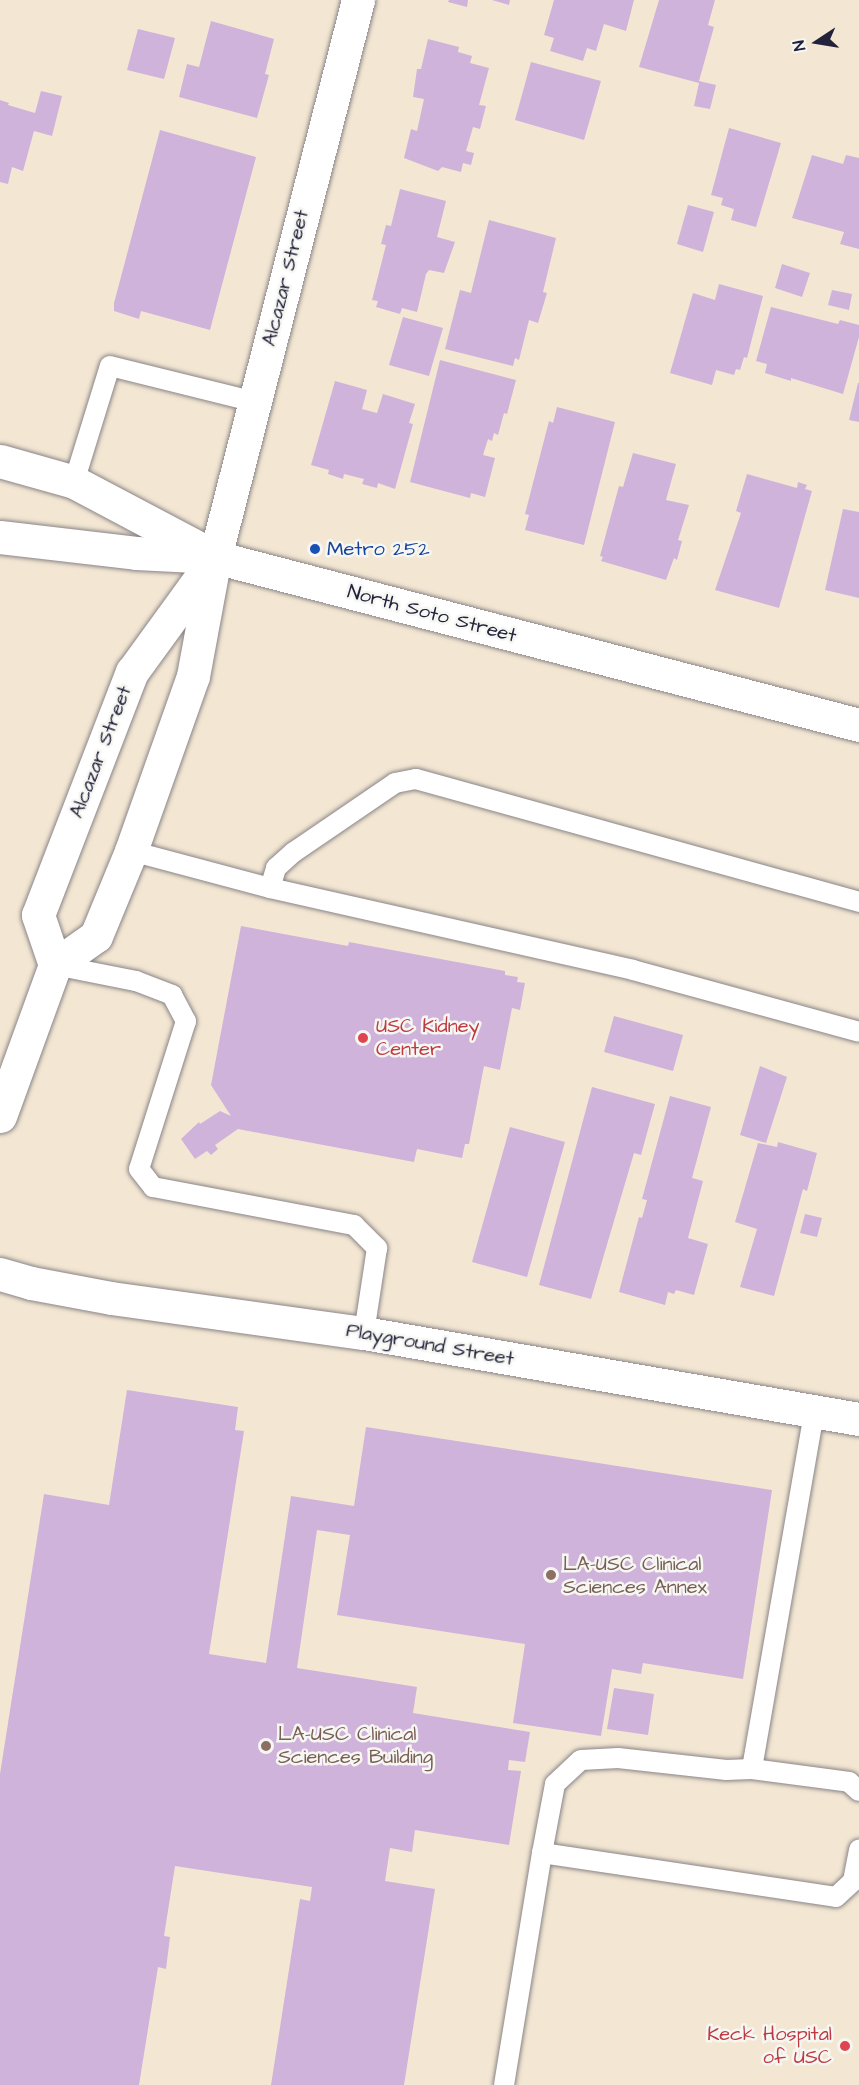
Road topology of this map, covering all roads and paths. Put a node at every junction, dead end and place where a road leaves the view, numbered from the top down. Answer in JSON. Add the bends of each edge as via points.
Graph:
{"nodes":[{"id":1,"x":358,"y":0,"type":"edge"},
{"id":2,"x":255,"y":402,"type":"junction"},
{"id":3,"x":0,"y":461,"type":"edge"},
{"id":4,"x":74,"y":482,"type":"junction"},
{"id":5,"x":0,"y":537,"type":"edge"},
{"id":6,"x":215,"y":557,"type":"junction"},
{"id":7,"x":859,"y":725,"type":"edge"},
{"id":8,"x":131,"y":851,"type":"junction"},
{"id":9,"x":270,"y":888,"type":"junction"},
{"id":10,"x":859,"y":902,"type":"edge"},
{"id":11,"x":55,"y":964,"type":"junction"},
{"id":12,"x":859,"y":1032,"type":"edge"},
{"id":13,"x":0,"y":1116,"type":"edge"},
{"id":14,"x":0,"y":1274,"type":"edge"},
{"id":15,"x":364,"y":1333,"type":"junction"},
{"id":16,"x":814,"y":1413,"type":"junction"},
{"id":17,"x":859,"y":1419,"type":"edge"},
{"id":18,"x":752,"y":1769,"type":"junction"},
{"id":19,"x":859,"y":1791,"type":"edge"},
{"id":20,"x":859,"y":1850,"type":"edge"},
{"id":21,"x":542,"y":1853,"type":"junction"},
{"id":22,"x":504,"y":2085,"type":"edge"}],
"edges":[{"from":1,"to":2,"type":"street","name":"Alcazar Street"},
{"from":2,"to":4,"type":"lane","via":[[110,366]]},
{"from":2,"to":6,"type":"street","name":"Alcazar Street"},
{"from":3,"to":4,"type":"street"},
{"from":4,"to":6,"type":"street"},
{"from":5,"to":6,"type":"street","name":"North Soto Street","via":[[124,552]]},
{"from":6,"to":7,"type":"street","name":"North Soto Street"},
{"from":6,"to":8,"type":"street","name":"Alcazar Street","via":[[193,676]]},
{"from":6,"to":11,"type":"street","name":"Alcazar Street","via":[[132,672],[39,915]]},
{"from":8,"to":9,"type":"lane"},
{"from":8,"to":11,"type":"street","name":"Alcazar Street","via":[[96,936]]},
{"from":9,"to":10,"type":"lane","via":[[276,868],[294,852],[395,783],[416,779]]},
{"from":9,"to":12,"type":"lane","via":[[633,970]]},
{"from":11,"to":13,"type":"street"},
{"from":11,"to":15,"type":"lane","via":[[136,981],[172,995],[186,1021],[139,1169],[153,1187],[354,1225],[377,1248]]},
{"from":14,"to":15,"type":"street","name":"Playground Street","via":[[111,1298]]},
{"from":15,"to":16,"type":"street","name":"Playground Street"},
{"from":16,"to":17,"type":"street","name":"Playground Street"},
{"from":16,"to":18,"type":"lane"},
{"from":18,"to":19,"type":"lane","via":[[849,1782]]},
{"from":18,"to":21,"type":"lane","via":[[726,1770],[618,1758],[581,1760],[555,1784]]},
{"from":20,"to":21,"type":"lane","via":[[853,1881],[836,1897]]},
{"from":21,"to":22,"type":"lane"}]}
